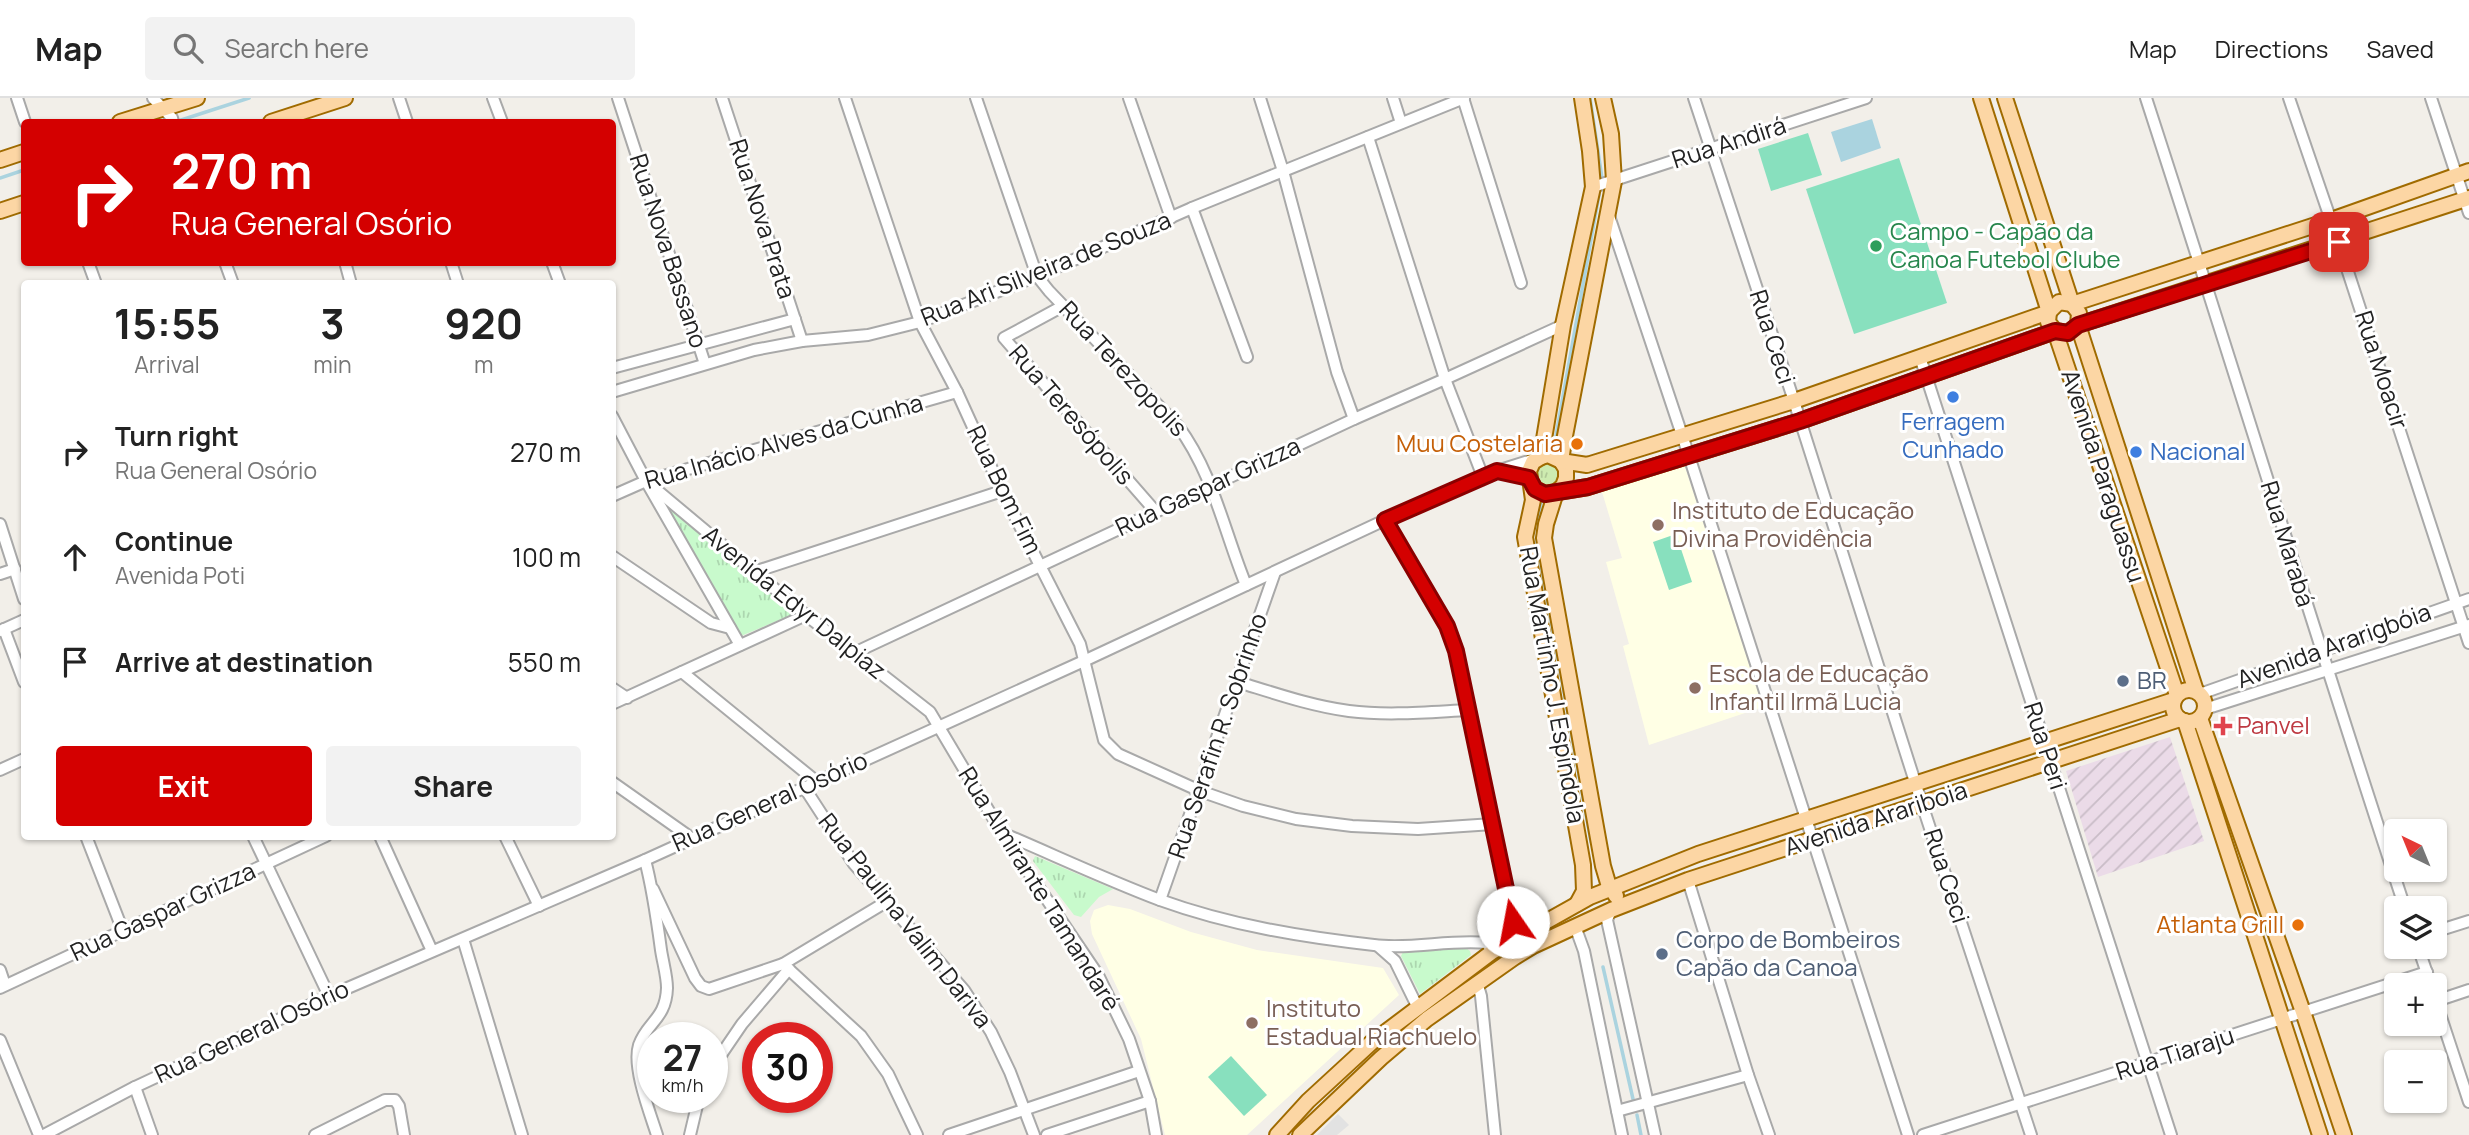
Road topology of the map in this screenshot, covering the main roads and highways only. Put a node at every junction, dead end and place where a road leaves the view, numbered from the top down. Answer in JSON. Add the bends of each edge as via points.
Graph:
{"nodes":[{"id":1,"x":197,"y":98,"type":"edge"},
{"id":2,"x":345,"y":98,"type":"edge"},
{"id":3,"x":1582,"y":98,"type":"edge"},
{"id":4,"x":1603,"y":98,"type":"edge"},
{"id":5,"x":1981,"y":98,"type":"edge"},
{"id":6,"x":2005,"y":98,"type":"edge"},
{"id":7,"x":170,"y":116,"type":"edge"},
{"id":8,"x":303,"y":117,"type":"edge"},
{"id":9,"x":145,"y":119,"type":"edge"},
{"id":10,"x":21,"y":153,"type":"edge"},
{"id":11,"x":0,"y":160,"type":"edge"},
{"id":12,"x":2463,"y":173,"type":"edge"},
{"id":13,"x":2468,"y":203,"type":"edge"},
{"id":14,"x":21,"y":204,"type":"edge"},
{"id":15,"x":0,"y":211,"type":"edge"},
{"id":16,"x":2072,"y":304,"type":"junction"},
{"id":17,"x":2049,"y":312,"type":"junction"},
{"id":18,"x":2078,"y":325,"type":"junction"},
{"id":19,"x":2055,"y":331,"type":"junction"},
{"id":20,"x":1540,"y":457,"type":"junction"},
{"id":21,"x":1561,"y":461,"type":"junction"},
{"id":22,"x":1530,"y":481,"type":"junction"},
{"id":23,"x":1556,"y":492,"type":"junction"},
{"id":24,"x":2198,"y":692,"type":"junction"},
{"id":25,"x":2176,"y":698,"type":"junction"},
{"id":26,"x":2202,"y":713,"type":"junction"},
{"id":27,"x":2182,"y":720,"type":"junction"},
{"id":28,"x":1966,"y":766,"type":"junction"},
{"id":29,"x":1973,"y":787,"type":"junction"},
{"id":30,"x":1837,"y":808,"type":"junction"},
{"id":31,"x":1844,"y":829,"type":"junction"},
{"id":32,"x":1733,"y":843,"type":"junction"},
{"id":33,"x":1698,"y":854,"type":"junction"},
{"id":34,"x":1740,"y":863,"type":"junction"},
{"id":35,"x":1705,"y":875,"type":"junction"},
{"id":36,"x":1611,"y":888,"type":"junction"},
{"id":37,"x":1577,"y":904,"type":"junction"},
{"id":38,"x":1611,"y":910,"type":"junction"},
{"id":39,"x":1575,"y":926,"type":"junction"},
{"id":40,"x":1277,"y":1135,"type":"edge"},
{"id":41,"x":1300,"y":1135,"type":"edge"},
{"id":42,"x":2320,"y":1135,"type":"edge"},
{"id":43,"x":2344,"y":1135,"type":"edge"}],
"edges":[{"from":1,"to":7,"type":"main road"},
{"from":2,"to":8,"type":"main road"},
{"from":3,"to":20,"type":"main road","name":"Rua Martinho J. Espíndola","via":[[1592,187]]},
{"from":4,"to":21,"type":"main road","name":"Rua Martinho J. Espíndola","via":[[1614,181]]},
{"from":5,"to":17,"type":"main road","name":"Avenida Paraguassu"},
{"from":6,"to":16,"type":"main road","name":"Avenida Paraguassu"},
{"from":7,"to":9,"type":"main road"},
{"from":10,"to":11,"type":"main road"},
{"from":12,"to":16,"type":"main road"},
{"from":13,"to":18,"type":"main road"},
{"from":14,"to":15,"type":"main road"},
{"from":16,"to":17,"type":"main road","via":[[2059,302]]},
{"from":16,"to":18,"type":"main road","name":"Avenida Paraguassu","via":[[2079,313]]},
{"from":17,"to":19,"type":"main road","name":"Avenida Paraguassu","via":[[2048,322]]},
{"from":17,"to":21,"type":"main road","via":[[1682,437],[1587,465]]},
{"from":18,"to":19,"type":"main road","via":[[2068,333]]},
{"from":18,"to":24,"type":"main road","name":"Avenida Paraguassu"},
{"from":19,"to":23,"type":"main road","via":[[1800,421],[1588,487]]},
{"from":19,"to":25,"type":"main road","name":"Avenida Paraguassu"},
{"from":20,"to":21,"type":"main road"},
{"from":20,"to":22,"type":"main road","name":"Rua Martinho J. Espíndola","via":[[1529,471]]},
{"from":21,"to":23,"type":"main road","name":"Rua Martinho J. Espíndola","via":[[1566,478]]},
{"from":22,"to":23,"type":"main road","via":[[1545,494]]},
{"from":22,"to":37,"type":"main road","name":"Rua Martinho J. Espíndola","via":[[1533,500],[1525,537],[1583,865],[1584,891]]},
{"from":23,"to":36,"type":"main road","name":"Rua Martinho J. Espíndola","via":[[1544,538],[1603,866]]},
{"from":24,"to":25,"type":"main road","via":[[2186,690]]},
{"from":24,"to":26,"type":"main road"},
{"from":25,"to":27,"type":"main road","via":[[2174,710]]},
{"from":25,"to":28,"type":"main road","name":"Avenida Arariboia"},
{"from":26,"to":27,"type":"main road"},
{"from":26,"to":43,"type":"main road"},
{"from":27,"to":29,"type":"main road","name":"Avenida Arariboia"},
{"from":27,"to":42,"type":"main road"},
{"from":28,"to":29,"type":"main road"},
{"from":28,"to":30,"type":"main road","name":"Avenida Arariboia"},
{"from":29,"to":31,"type":"main road","name":"Avenida Arariboia"},
{"from":30,"to":31,"type":"main road"},
{"from":30,"to":32,"type":"main road","name":"Avenida Arariboia"},
{"from":31,"to":34,"type":"main road","name":"Avenida Arariboia"},
{"from":32,"to":33,"type":"main road","name":"Avenida Arariboia"},
{"from":32,"to":34,"type":"main road"},
{"from":33,"to":35,"type":"main road"},
{"from":33,"to":36,"type":"main road","name":"Avenida Arariboia"},
{"from":34,"to":35,"type":"main road","name":"Avenida Arariboia"},
{"from":35,"to":38,"type":"main road","name":"Avenida Arariboia"},
{"from":36,"to":37,"type":"main road","name":"Avenida Arariboia"},
{"from":36,"to":38,"type":"main road","name":"Rua Martinho J. Espíndola","via":[[1616,899]]},
{"from":37,"to":39,"type":"main road","name":"Rua Martinho J. Espíndola","via":[[1570,918]]},
{"from":37,"to":40,"type":"main road","name":"Avenida Arariboia","via":[[1489,947],[1371,1043]]},
{"from":38,"to":39,"type":"main road","name":"Avenida Arariboia"},
{"from":39,"to":41,"type":"main road","name":"Avenida Arariboia","via":[[1533,946],[1427,1019]]}]}
